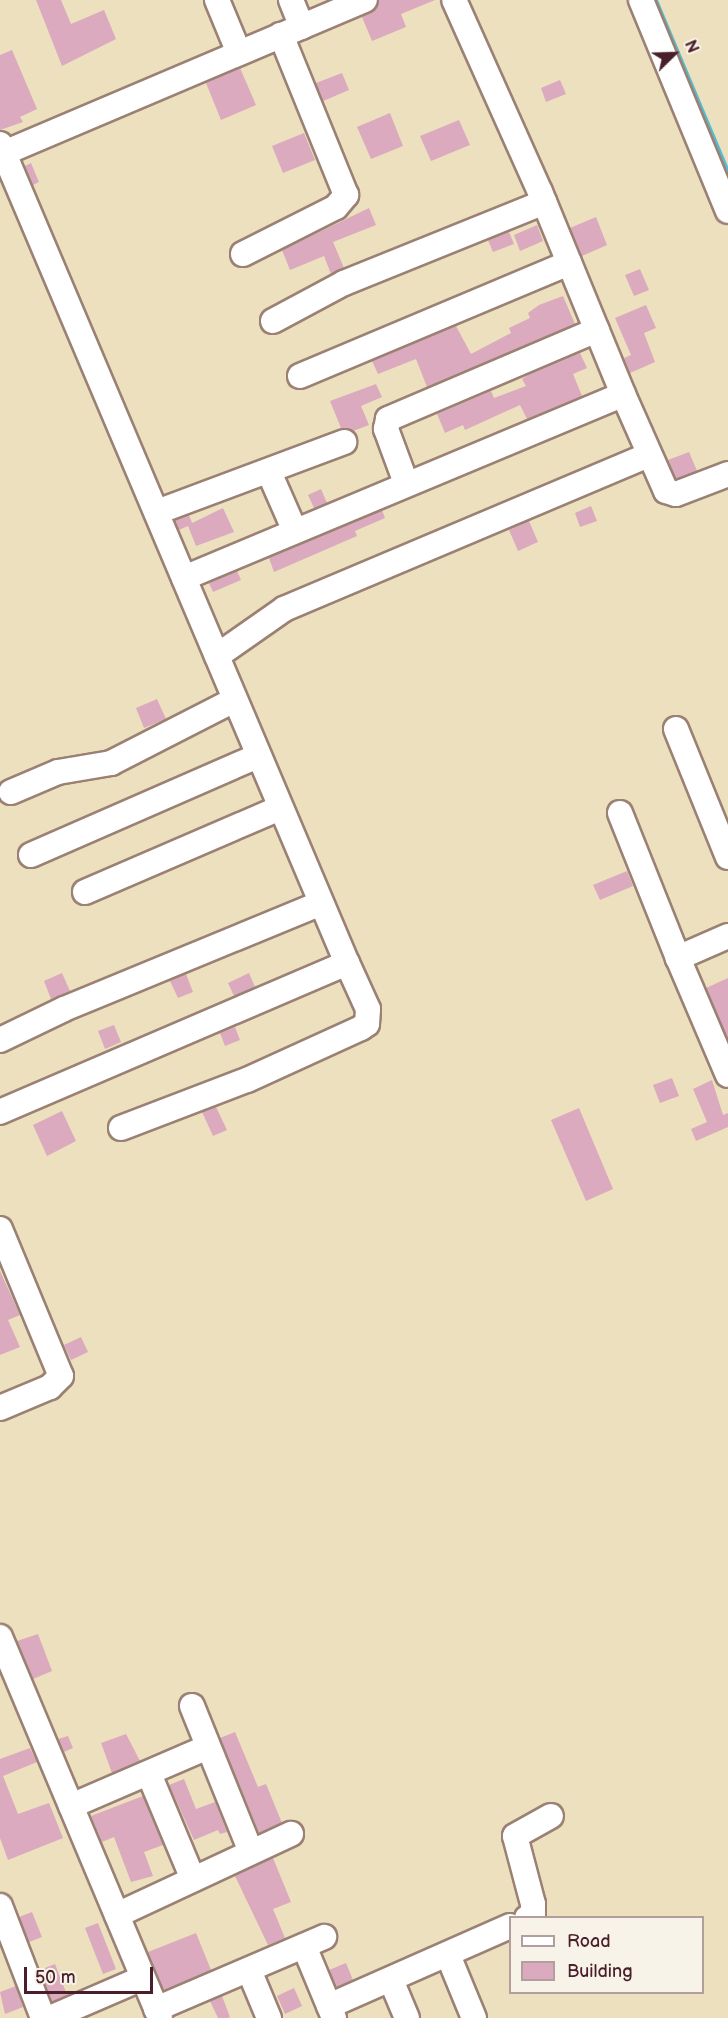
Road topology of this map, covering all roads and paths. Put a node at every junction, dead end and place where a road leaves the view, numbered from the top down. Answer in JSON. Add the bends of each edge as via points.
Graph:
{"nodes":[{"id":1,"x":217,"y":0,"type":"edge"},
{"id":2,"x":291,"y":0,"type":"edge"},
{"id":3,"x":365,"y":0,"type":"edge"},
{"id":4,"x":454,"y":0,"type":"edge"},
{"id":5,"x":641,"y":0,"type":"edge"},
{"id":6,"x":291,"y":31,"type":"junction"},
{"id":7,"x":239,"y":53,"type":"junction"},
{"id":8,"x":2,"y":148,"type":"edge"},
{"id":9,"x":725,"y":195,"type":"edge"},
{"id":10,"x":544,"y":201,"type":"junction"},
{"id":11,"x":243,"y":254,"type":"dead end"},
{"id":12,"x":569,"y":263,"type":"junction"},
{"id":13,"x":273,"y":321,"type":"dead end"},
{"id":14,"x":597,"y":330,"type":"junction"},
{"id":15,"x":300,"y":376,"type":"dead end"},
{"id":16,"x":623,"y":394,"type":"junction"},
{"id":17,"x":344,"y":442,"type":"dead end"},
{"id":18,"x":649,"y":455,"type":"junction"},
{"id":19,"x":269,"y":472,"type":"junction"},
{"id":20,"x":728,"y":474,"type":"edge"},
{"id":21,"x":406,"y":483,"type":"junction"},
{"id":22,"x":157,"y":512,"type":"junction"},
{"id":23,"x":294,"y":529,"type":"junction"},
{"id":24,"x":184,"y":578,"type":"junction"},
{"id":25,"x":217,"y":656,"type":"junction"},
{"id":26,"x":234,"y":700,"type":"junction"},
{"id":27,"x":676,"y":729,"type":"dead end"},
{"id":28,"x":258,"y":756,"type":"junction"},
{"id":29,"x":11,"y":792,"type":"dead end"},
{"id":30,"x":280,"y":808,"type":"junction"},
{"id":31,"x":620,"y":813,"type":"dead end"},
{"id":32,"x":31,"y":855,"type":"dead end"},
{"id":33,"x":728,"y":857,"type":"edge"},
{"id":34,"x":85,"y":892,"type":"dead end"},
{"id":35,"x":321,"y":903,"type":"junction"},
{"id":36,"x":728,"y":936,"type":"edge"},
{"id":37,"x":678,"y":958,"type":"junction"},
{"id":38,"x":347,"y":963,"type":"junction"},
{"id":39,"x":0,"y":1040,"type":"edge"},
{"id":40,"x":728,"y":1075,"type":"edge"},
{"id":41,"x":0,"y":1112,"type":"edge"},
{"id":42,"x":121,"y":1128,"type":"dead end"},
{"id":43,"x":0,"y":1229,"type":"edge"},
{"id":44,"x":2,"y":1402,"type":"edge"},
{"id":45,"x":3,"y":1652,"type":"edge"},
{"id":46,"x":192,"y":1706,"type":"dead end"},
{"id":47,"x":208,"y":1748,"type":"junction"},
{"id":48,"x":149,"y":1774,"type":"junction"},
{"id":49,"x":71,"y":1806,"type":"junction"},
{"id":50,"x":551,"y":1816,"type":"dead end"},
{"id":51,"x":291,"y":1834,"type":"dead end"},
{"id":52,"x":251,"y":1852,"type":"junction"},
{"id":53,"x":193,"y":1879,"type":"junction"},
{"id":54,"x":0,"y":1906,"type":"edge"},
{"id":55,"x":117,"y":1915,"type":"junction"},
{"id":56,"x":529,"y":1916,"type":"edge"},
{"id":57,"x":509,"y":1926,"type":"edge"},
{"id":58,"x":448,"y":1955,"type":"junction"},
{"id":59,"x":249,"y":1970,"type":"junction"},
{"id":60,"x":143,"y":1978,"type":"junction"},
{"id":61,"x":392,"y":1980,"type":"junction"},
{"id":62,"x":332,"y":2012,"type":"edge"},
{"id":63,"x":158,"y":2014,"type":"edge"},
{"id":64,"x":43,"y":2018,"type":"edge"},
{"id":65,"x":50,"y":2018,"type":"edge"},
{"id":66,"x":269,"y":2018,"type":"edge"},
{"id":67,"x":407,"y":2018,"type":"edge"},
{"id":68,"x":474,"y":2018,"type":"edge"}],
"edges":[{"from":1,"to":7,"type":"street"},
{"from":2,"to":6,"type":"street"},
{"from":3,"to":6,"type":"street"},
{"from":4,"to":10,"type":"street"},
{"from":5,"to":9,"type":"street"},
{"from":6,"to":7,"type":"street"},
{"from":6,"to":11,"type":"street","via":[[346,195],[336,207]]},
{"from":7,"to":8,"type":"street"},
{"from":8,"to":22,"type":"street"},
{"from":10,"to":12,"type":"street"},
{"from":10,"to":13,"type":"street","via":[[344,283]]},
{"from":12,"to":14,"type":"street"},
{"from":12,"to":15,"type":"street"},
{"from":14,"to":16,"type":"street"},
{"from":14,"to":21,"type":"street","via":[[388,419],[386,429]]},
{"from":16,"to":18,"type":"street"},
{"from":16,"to":21,"type":"street"},
{"from":17,"to":19,"type":"street"},
{"from":18,"to":20,"type":"street","via":[[662,485],[671,493]]},
{"from":18,"to":25,"type":"street","via":[[284,609]]},
{"from":19,"to":22,"type":"street"},
{"from":19,"to":23,"type":"street"},
{"from":21,"to":23,"type":"street"},
{"from":22,"to":24,"type":"street"},
{"from":23,"to":24,"type":"street"},
{"from":24,"to":25,"type":"street"},
{"from":25,"to":26,"type":"street"},
{"from":26,"to":28,"type":"street"},
{"from":26,"to":29,"type":"street","via":[[111,763],[58,772]]},
{"from":27,"to":33,"type":"street"},
{"from":28,"to":30,"type":"street"},
{"from":28,"to":32,"type":"street"},
{"from":30,"to":34,"type":"street"},
{"from":30,"to":35,"type":"street"},
{"from":31,"to":37,"type":"street"},
{"from":35,"to":38,"type":"street"},
{"from":35,"to":39,"type":"street","via":[[64,1009]]},
{"from":36,"to":37,"type":"street"},
{"from":37,"to":40,"type":"street"},
{"from":38,"to":41,"type":"street"},
{"from":38,"to":42,"type":"street","via":[[368,1009],[367,1024],[361,1029],[247,1080]]},
{"from":43,"to":44,"type":"street","via":[[61,1376],[50,1387]]},
{"from":45,"to":49,"type":"street"},
{"from":46,"to":47,"type":"street"},
{"from":47,"to":48,"type":"street"},
{"from":47,"to":52,"type":"street"},
{"from":48,"to":49,"type":"street"},
{"from":48,"to":53,"type":"street"},
{"from":49,"to":55,"type":"street"},
{"from":50,"to":56,"type":"street","via":[[515,1836],[533,1904]]},
{"from":51,"to":52,"type":"street"},
{"from":52,"to":53,"type":"street"},
{"from":53,"to":55,"type":"street"},
{"from":54,"to":64,"type":"street"},
{"from":55,"to":60,"type":"street"},
{"from":57,"to":58,"type":"street"},
{"from":58,"to":61,"type":"street"},
{"from":58,"to":68,"type":"street"},
{"from":59,"to":62,"type":"street","via":[[314,1941]]},
{"from":59,"to":63,"type":"street"},
{"from":59,"to":66,"type":"street"},
{"from":60,"to":63,"type":"street"},
{"from":60,"to":65,"type":"street"},
{"from":61,"to":62,"type":"street"},
{"from":61,"to":67,"type":"street"}]}
